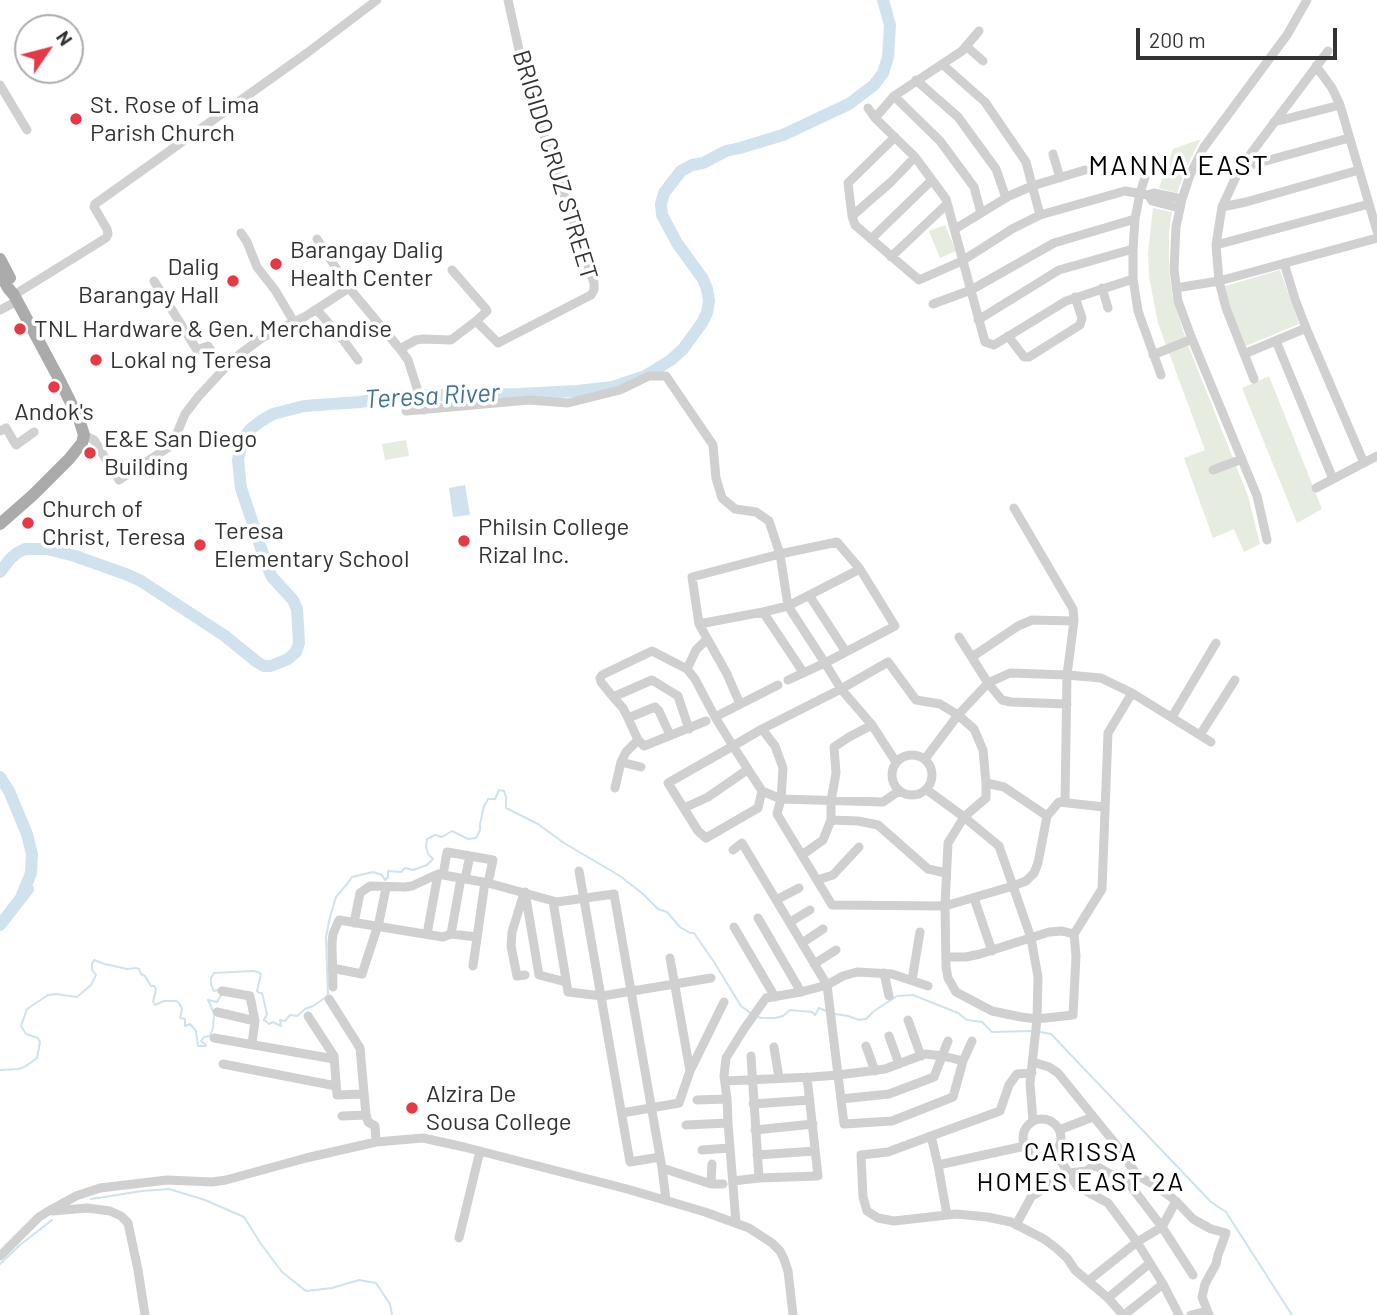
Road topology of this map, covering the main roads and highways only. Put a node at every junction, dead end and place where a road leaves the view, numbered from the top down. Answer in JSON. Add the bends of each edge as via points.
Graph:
{"nodes":[{"id":1,"x":0,"y":259,"type":"edge"},
{"id":2,"x":0,"y":273,"type":"edge"},
{"id":3,"x":16,"y":298,"type":"junction"},
{"id":4,"x":0,"y":524,"type":"edge"}],
"edges":[{"from":1,"to":3,"type":"main road"},
{"from":2,"to":3,"type":"main road"},
{"from":3,"to":4,"type":"main road","via":[[84,435],[69,459]]}]}
